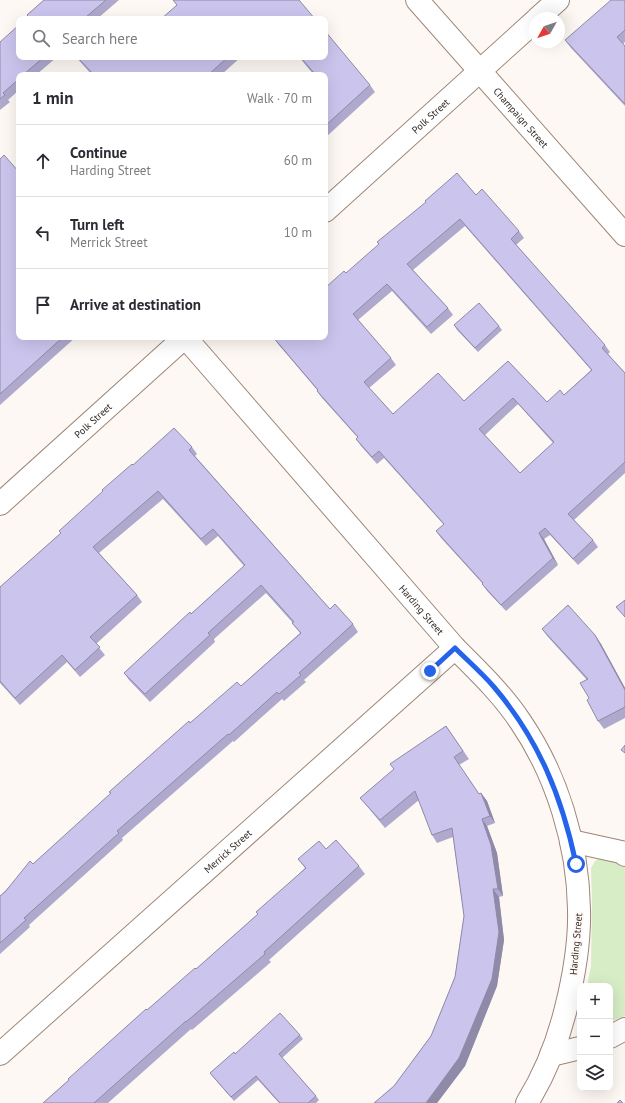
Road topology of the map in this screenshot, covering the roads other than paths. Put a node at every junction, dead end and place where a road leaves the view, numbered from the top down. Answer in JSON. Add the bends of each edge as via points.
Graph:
{"nodes":[{"id":1,"x":418,"y":0,"type":"edge"},
{"id":2,"x":558,"y":0,"type":"edge"},
{"id":3,"x":545,"y":12,"type":"edge"},
{"id":4,"x":529,"y":27,"type":"edge"},
{"id":5,"x":480,"y":72,"type":"junction"},
{"id":6,"x":328,"y":208,"type":"edge"},
{"id":7,"x":625,"y":235,"type":"edge"},
{"id":8,"x":182,"y":340,"type":"edge"},
{"id":9,"x":188,"y":340,"type":"edge"},
{"id":10,"x":0,"y":504,"type":"edge"},
{"id":11,"x":455,"y":648,"type":"junction"},
{"id":12,"x":571,"y":841,"type":"junction"},
{"id":13,"x":625,"y":855,"type":"edge"},
{"id":14,"x":625,"y":1029,"type":"edge"},
{"id":15,"x":613,"y":1035,"type":"edge"},
{"id":16,"x":577,"y":1049,"type":"edge"},
{"id":17,"x":0,"y":1054,"type":"edge"},
{"id":18,"x":551,"y":1055,"type":"junction"},
{"id":19,"x":527,"y":1103,"type":"edge"}],
"edges":[{"from":1,"to":5,"type":"street","name":"Champaign Street"},
{"from":2,"to":3,"type":"street"},
{"from":4,"to":5,"type":"street","name":"Polk Street"},
{"from":5,"to":6,"type":"street","name":"Polk Street"},
{"from":5,"to":7,"type":"street","name":"Champaign Street"},
{"from":8,"to":10,"type":"street","name":"Polk Street"},
{"from":9,"to":11,"type":"street","name":"Harding Street"},
{"from":11,"to":12,"type":"street","name":"Harding Street","via":[[494,686],[520,721],[542,759],[558,795]]},
{"from":11,"to":17,"type":"street","name":"Merrick Street"},
{"from":12,"to":13,"type":"street"},
{"from":12,"to":18,"type":"street","name":"Harding Street","via":[[576,864],[578,942],[573,982],[562,1026]]},
{"from":14,"to":15,"type":"street"},
{"from":16,"to":18,"type":"street"},
{"from":18,"to":19,"type":"street","name":"Harding Street"}]}
